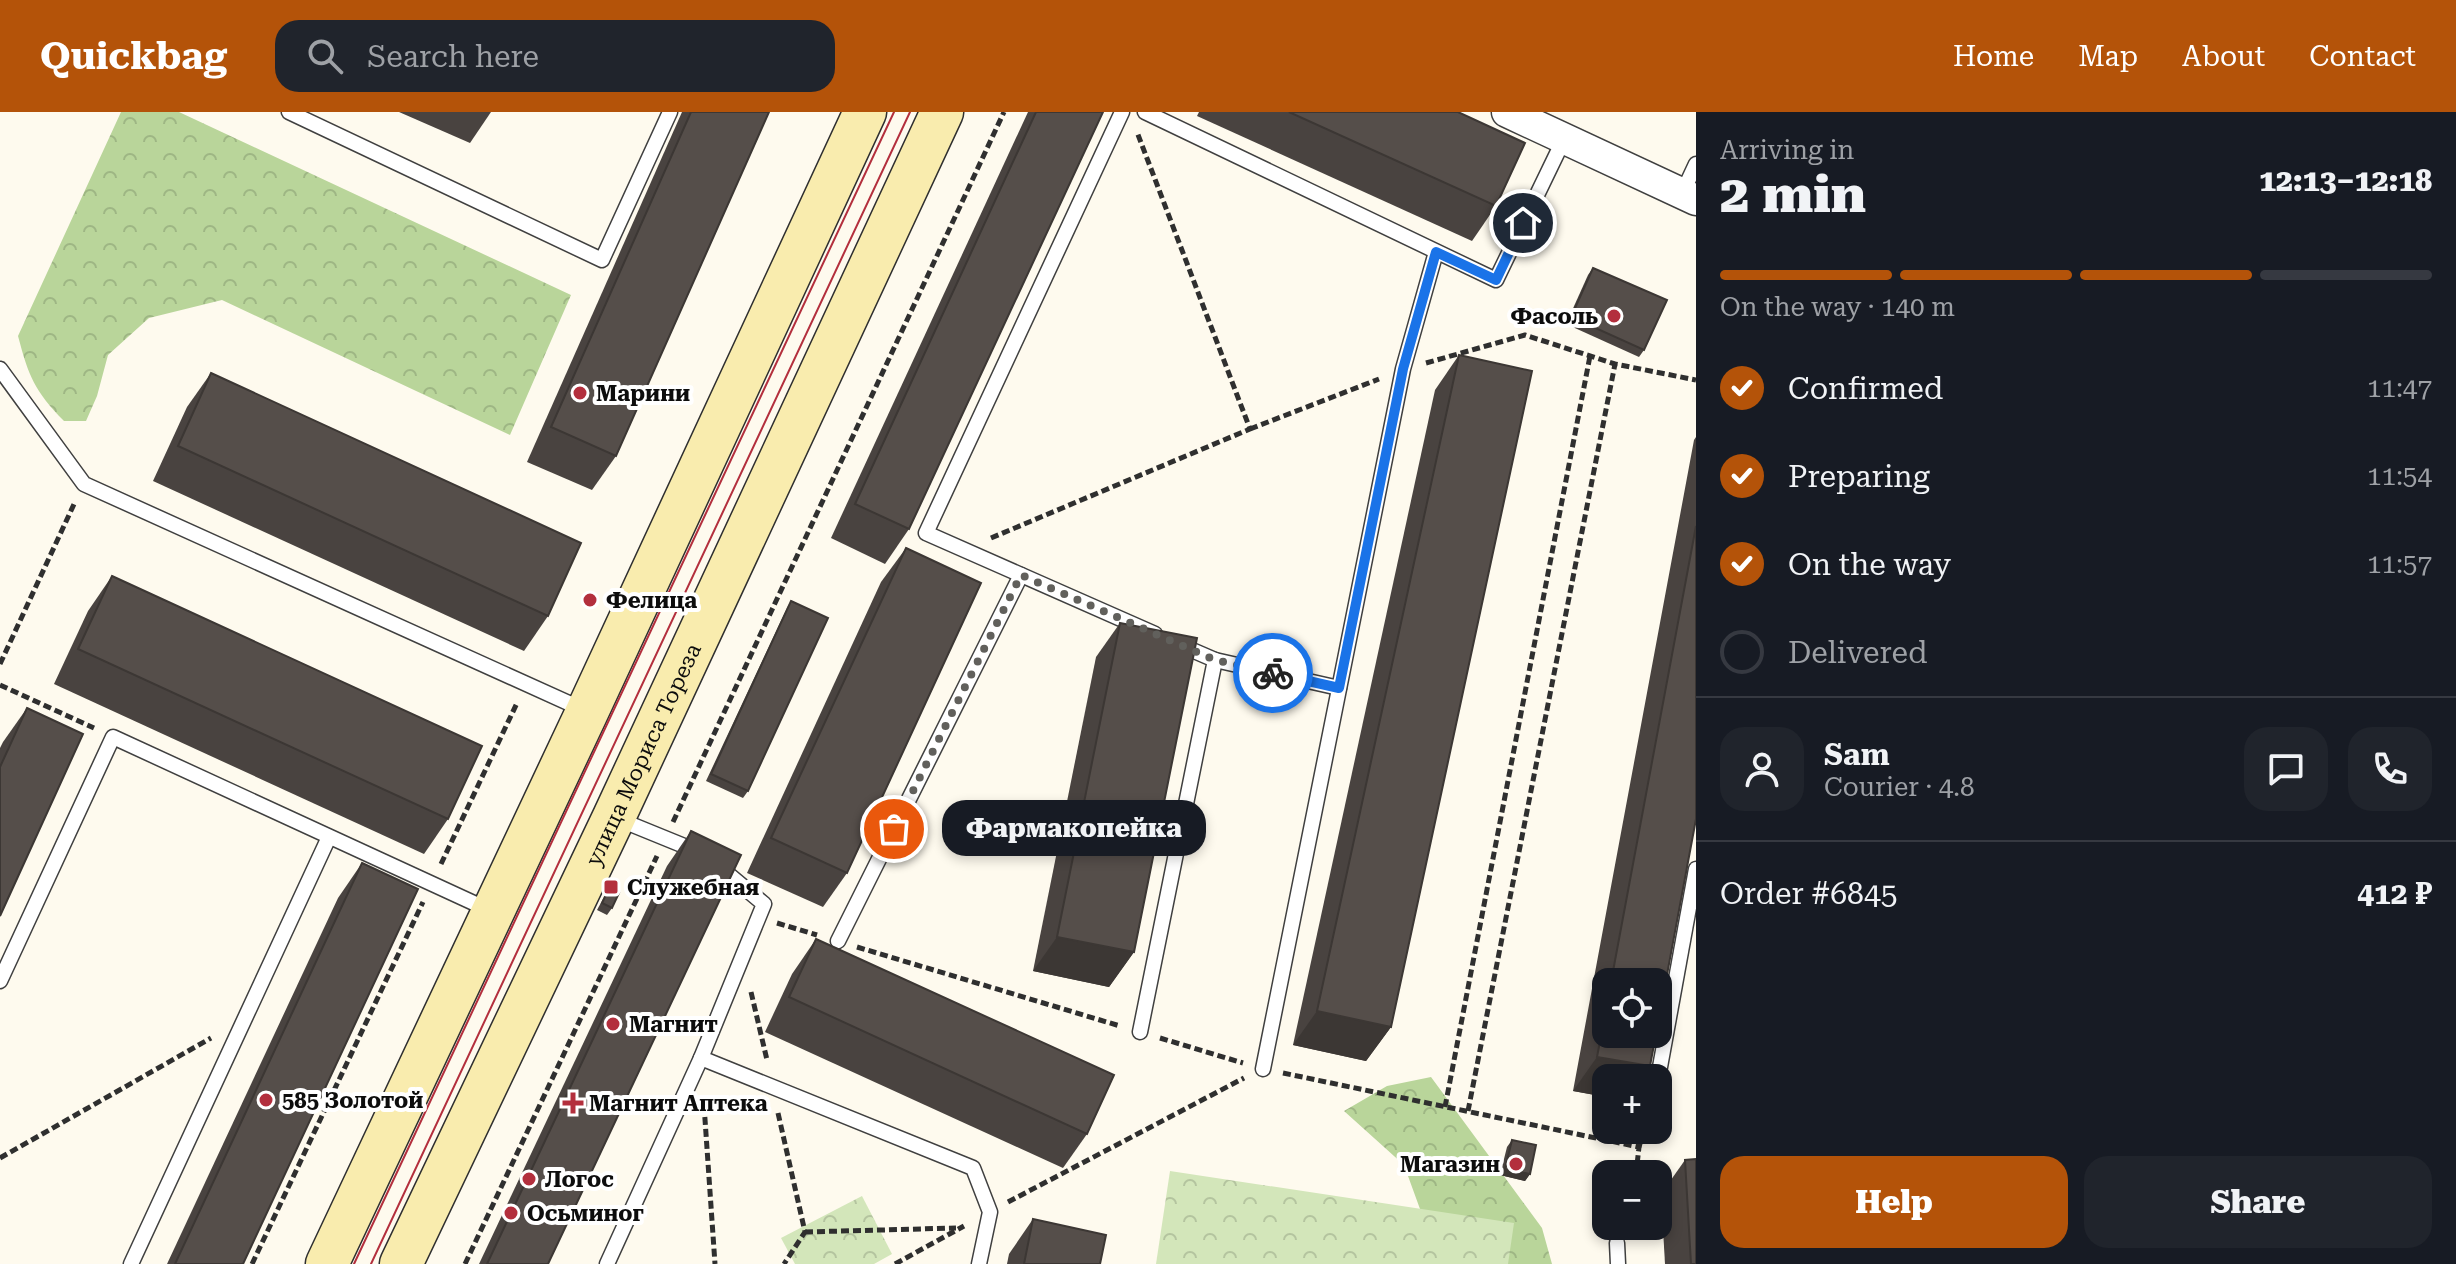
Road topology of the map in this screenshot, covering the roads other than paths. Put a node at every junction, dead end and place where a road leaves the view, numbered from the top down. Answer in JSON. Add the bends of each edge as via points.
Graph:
{"nodes":[{"id":1,"x":289,"y":112,"type":"edge"},
{"id":2,"x":670,"y":112,"type":"edge"},
{"id":3,"x":865,"y":112,"type":"edge"},
{"id":4,"x":942,"y":112,"type":"edge"},
{"id":5,"x":1122,"y":112,"type":"edge"},
{"id":6,"x":1145,"y":112,"type":"edge"},
{"id":7,"x":1507,"y":112,"type":"edge"},
{"id":8,"x":1564,"y":139,"type":"junction"},
{"id":9,"x":1696,"y":164,"type":"edge"},
{"id":10,"x":1689,"y":197,"type":"edge"},
{"id":11,"x":1436,"y":252,"type":"junction"},
{"id":12,"x":0,"y":369,"type":"edge"},
{"id":13,"x":1021,"y":575,"type":"junction"},
{"id":14,"x":1215,"y":660,"type":"junction"},
{"id":15,"x":1339,"y":688,"type":"junction"},
{"id":16,"x":587,"y":712,"type":"junction"},
{"id":17,"x":614,"y":817,"type":"junction"},
{"id":18,"x":329,"y":837,"type":"junction"},
{"id":19,"x":1696,"y":869,"type":"edge"},
{"id":20,"x":493,"y":912,"type":"junction"},
{"id":21,"x":838,"y":941,"type":"road end"},
{"id":22,"x":0,"y":981,"type":"edge"},
{"id":23,"x":1140,"y":1032,"type":"road end"},
{"id":24,"x":701,"y":1058,"type":"junction"},
{"id":25,"x":1661,"y":1064,"type":"edge"},
{"id":26,"x":1263,"y":1069,"type":"road end"},
{"id":27,"x":1617,"y":1243,"type":"dead end"},
{"id":28,"x":131,"y":1264,"type":"edge"},
{"id":29,"x":327,"y":1264,"type":"edge"},
{"id":30,"x":401,"y":1264,"type":"edge"},
{"id":31,"x":607,"y":1264,"type":"edge"},
{"id":32,"x":979,"y":1264,"type":"edge"},
{"id":33,"x":1618,"y":1264,"type":"edge"}],
"edges":[{"from":1,"to":2,"type":"lane","via":[[602,260]]},
{"from":3,"to":16,"type":"street"},
{"from":4,"to":17,"type":"street","name":"улица Мориса Тореза"},
{"from":5,"to":13,"type":"lane","via":[[926,533]]},
{"from":6,"to":11,"type":"lane"},
{"from":7,"to":8,"type":"street"},
{"from":8,"to":10,"type":"street"},
{"from":8,"to":11,"type":"lane","via":[[1496,280]]},
{"from":9,"to":10,"type":"lane"},
{"from":11,"to":15,"type":"lane","via":[[1403,369]]},
{"from":12,"to":16,"type":"lane","via":[[84,484]]},
{"from":13,"to":14,"type":"lane"},
{"from":13,"to":21,"type":"lane"},
{"from":14,"to":15,"type":"lane"},
{"from":14,"to":23,"type":"lane"},
{"from":15,"to":26,"type":"lane"},
{"from":16,"to":20,"type":"street"},
{"from":17,"to":24,"type":"lane","via":[[704,854],[764,904]]},
{"from":17,"to":30,"type":"street","name":"улица Мориса Тореза"},
{"from":18,"to":20,"type":"lane"},
{"from":18,"to":22,"type":"lane","via":[[113,737]]},
{"from":18,"to":28,"type":"lane"},
{"from":19,"to":25,"type":"lane"},
{"from":20,"to":29,"type":"street"},
{"from":24,"to":31,"type":"lane"},
{"from":24,"to":32,"type":"lane","via":[[973,1168],[990,1212]]},
{"from":27,"to":33,"type":"lane"}]}
